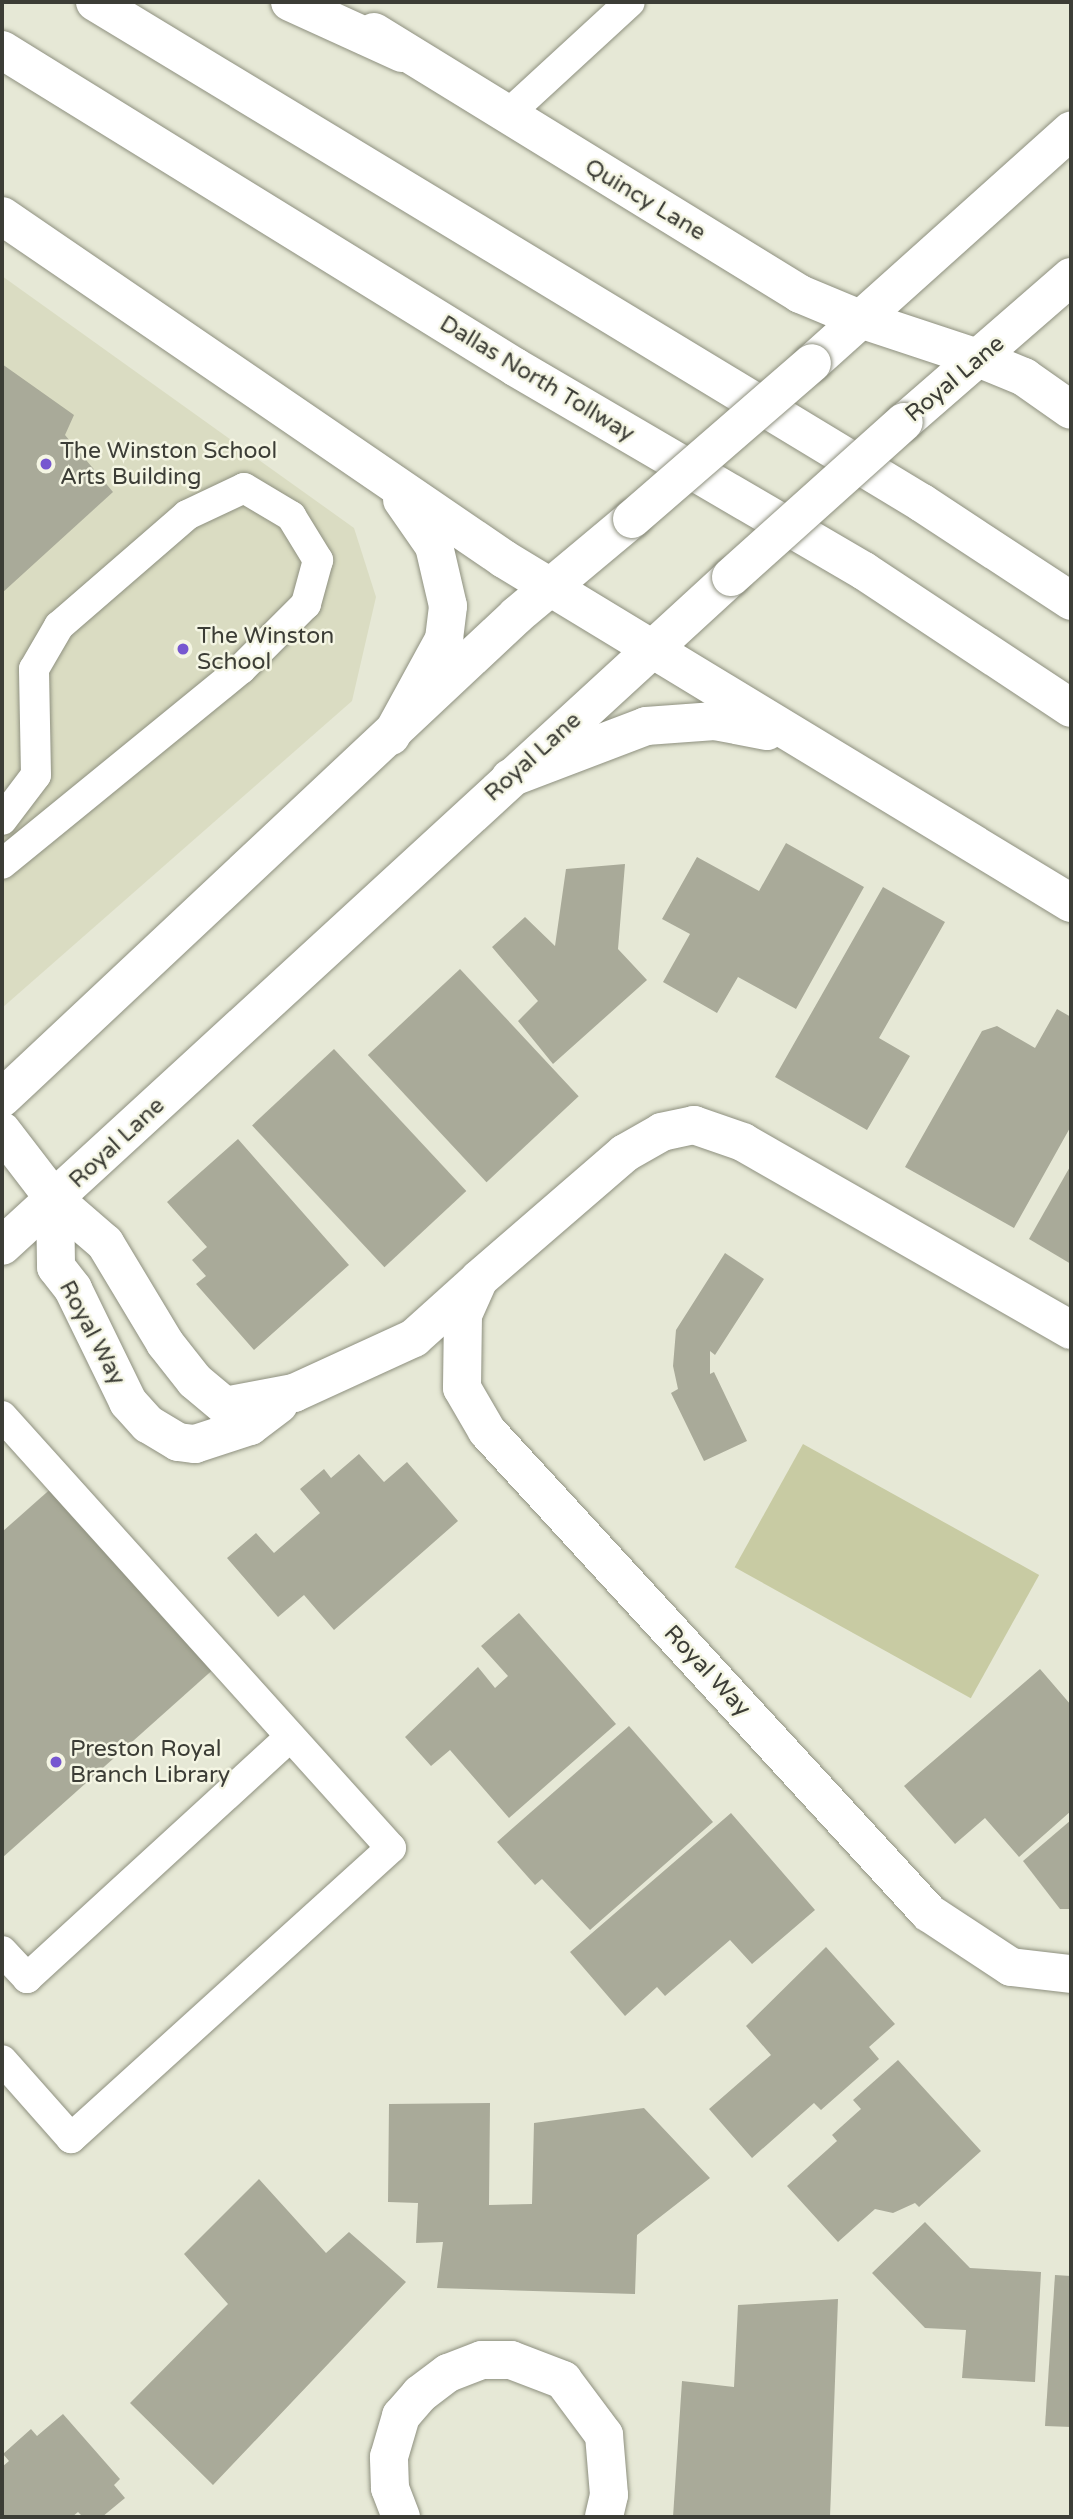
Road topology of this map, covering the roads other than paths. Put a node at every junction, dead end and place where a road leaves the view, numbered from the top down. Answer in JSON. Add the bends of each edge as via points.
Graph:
{"nodes":[{"id":1,"x":95,"y":2,"type":"edge"},
{"id":2,"x":290,"y":2,"type":"edge"},
{"id":3,"x":333,"y":2,"type":"edge"},
{"id":4,"x":631,"y":2,"type":"edge"},
{"id":5,"x":2,"y":50,"type":"edge"},
{"id":6,"x":402,"y":53,"type":"junction"},
{"id":7,"x":506,"y":116,"type":"junction"},
{"id":8,"x":1071,"y":131,"type":"edge"},
{"id":9,"x":2,"y":216,"type":"edge"},
{"id":10,"x":1071,"y":277,"type":"edge"},
{"id":11,"x":860,"y":319,"type":"junction"},
{"id":12,"x":978,"y":358,"type":"junction"},
{"id":13,"x":1071,"y":410,"type":"edge"},
{"id":14,"x":388,"y":481,"type":"junction"},
{"id":15,"x":551,"y":588,"type":"junction"},
{"id":16,"x":1071,"y":601,"type":"edge"},
{"id":17,"x":651,"y":650,"type":"junction"},
{"id":18,"x":1071,"y":708,"type":"edge"},
{"id":19,"x":391,"y":736,"type":"junction"},
{"id":20,"x":794,"y":736,"type":"junction"},
{"id":21,"x":510,"y":778,"type":"junction"},
{"id":22,"x":2,"y":820,"type":"edge"},
{"id":23,"x":2,"y":864,"type":"edge"},
{"id":24,"x":1071,"y":903,"type":"edge"},
{"id":25,"x":2,"y":1098,"type":"edge"},
{"id":26,"x":2,"y":1131,"type":"edge"},
{"id":27,"x":55,"y":1200,"type":"junction"},
{"id":28,"x":2,"y":1246,"type":"edge"},
{"id":29,"x":479,"y":1279,"type":"junction"},
{"id":30,"x":1071,"y":1329,"type":"edge"},
{"id":31,"x":294,"y":1393,"type":"junction"},
{"id":32,"x":2,"y":1416,"type":"edge"},
{"id":33,"x":290,"y":1737,"type":"junction"},
{"id":34,"x":2,"y":1951,"type":"edge"},
{"id":35,"x":1071,"y":1974,"type":"edge"},
{"id":36,"x":2,"y":2060,"type":"edge"},
{"id":37,"x":401,"y":2517,"type":"edge"},
{"id":38,"x":604,"y":2517,"type":"edge"}],
"edges":[{"from":1,"to":16,"type":"main road","via":[[922,503]]},
{"from":2,"to":6,"type":"main road"},
{"from":3,"to":6,"type":"main road","name":"Quincy Lane"},
{"from":4,"to":7,"type":"lane"},
{"from":5,"to":18,"type":"main road","name":"Dallas North Tollway","via":[[515,367],[864,571]]},
{"from":6,"to":7,"type":"main road","name":"Quincy Lane"},
{"from":7,"to":11,"type":"main road","name":"Quincy Lane","via":[[800,294]]},
{"from":8,"to":11,"type":"main road"},
{"from":9,"to":14,"type":"main road"},
{"from":10,"to":12,"type":"main road","name":"Royal Lane"},
{"from":11,"to":12,"type":"main road","name":"Quincy Lane"},
{"from":11,"to":15,"type":"main road","bridge":true},
{"from":12,"to":13,"type":"main road","name":"Quincy Lane","via":[[1024,377]]},
{"from":12,"to":17,"type":"main road","name":"Royal Lane","bridge":true},
{"from":14,"to":15,"type":"main road"},
{"from":14,"to":19,"type":"main road","via":[[434,546],[448,606],[444,639]]},
{"from":15,"to":17,"type":"main road"},
{"from":15,"to":19,"type":"main road"},
{"from":17,"to":20,"type":"main road"},
{"from":17,"to":21,"type":"main road","name":"Royal Lane"},
{"from":19,"to":25,"type":"main road"},
{"from":20,"to":21,"type":"main road","via":[[715,721],[646,726]]},
{"from":20,"to":24,"type":"main road"},
{"from":21,"to":27,"type":"main road","name":"Royal Lane"},
{"from":22,"to":23,"type":"lane","via":[[36,775],[34,669],[59,626],[187,515],[244,488],[291,516],[318,560],[306,604],[241,669]]},
{"from":26,"to":27,"type":"main road"},
{"from":27,"to":28,"type":"main road","name":"Royal Lane"},
{"from":27,"to":31,"type":"main road","name":"Royal Way","via":[[105,1243],[165,1343],[195,1381],[225,1406]]},
{"from":27,"to":31,"type":"main road","name":"Royal Way","via":[[56,1267],[73,1289],[128,1402],[148,1424],[177,1442],[195,1444],[250,1426]]},
{"from":29,"to":30,"type":"main road","name":"Royal Way","via":[[625,1153],[662,1132],[694,1125],[743,1142]]},
{"from":29,"to":31,"type":"main road","name":"Royal Way","via":[[414,1338]]},
{"from":29,"to":35,"type":"main road","name":"Royal Way","via":[[463,1315],[462,1388],[487,1431],[929,1913],[1011,1967]]},
{"from":32,"to":33,"type":"lane"},
{"from":33,"to":34,"type":"lane","via":[[27,1978]]},
{"from":33,"to":36,"type":"lane","via":[[391,1848],[71,2138]]},
{"from":37,"to":38,"type":"main road","via":[[390,2488],[389,2457],[401,2416],[448,2373],[482,2360],[510,2360],[563,2380],[604,2435],[609,2495]]}]}
